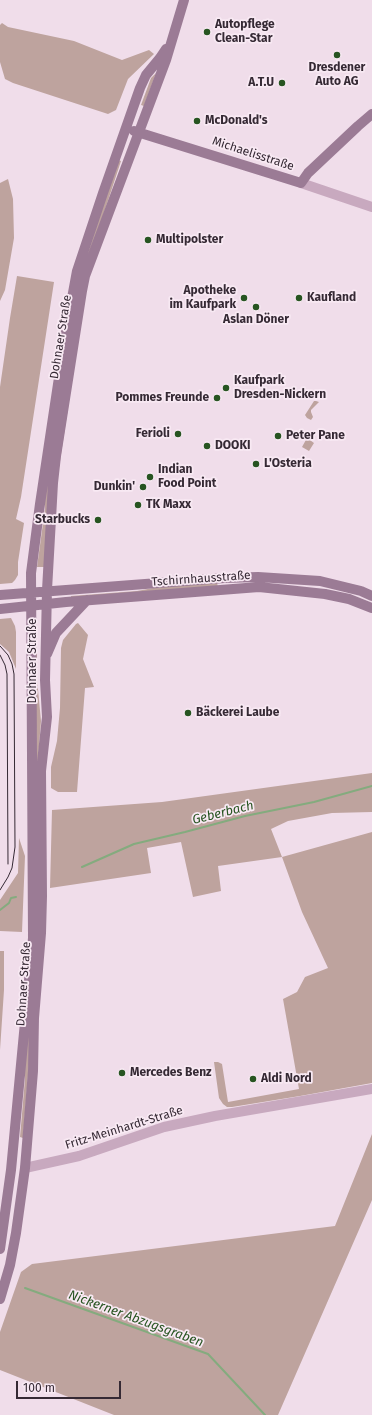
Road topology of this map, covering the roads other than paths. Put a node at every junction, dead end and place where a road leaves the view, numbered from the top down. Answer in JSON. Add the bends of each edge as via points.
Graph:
{"nodes":[{"id":1,"x":184,"y":0,"type":"edge"},
{"id":2,"x":172,"y":38,"type":"junction"},
{"id":3,"x":372,"y":114,"type":"edge"},
{"id":4,"x":126,"y":128,"type":"junction"},
{"id":5,"x":139,"y":132,"type":"junction"},
{"id":6,"x":300,"y":183,"type":"junction"},
{"id":7,"x":372,"y":206,"type":"edge"},
{"id":8,"x":47,"y":590,"type":"junction"},
{"id":9,"x":31,"y":592,"type":"junction"},
{"id":10,"x":0,"y":595,"type":"edge"},
{"id":11,"x":372,"y":596,"type":"edge"},
{"id":12,"x":87,"y":600,"type":"junction"},
{"id":13,"x":46,"y":604,"type":"junction"},
{"id":14,"x":31,"y":606,"type":"junction"},
{"id":15,"x":372,"y":608,"type":"edge"},
{"id":16,"x":0,"y":609,"type":"edge"},
{"id":17,"x":46,"y":657,"type":"junction"},
{"id":18,"x":372,"y":1089,"type":"edge"},
{"id":19,"x":25,"y":1168,"type":"junction"},
{"id":20,"x":0,"y":1249,"type":"edge"},
{"id":21,"x":0,"y":1298,"type":"edge"}],
"edges":[{"from":1,"to":2,"type":"main road","name":"Dohnaer Straße"},
{"from":2,"to":4,"type":"main road","name":"Dohnaer Straße","via":[[146,75]]},
{"from":2,"to":5,"type":"main road","name":"Dohnaer Straße"},
{"from":3,"to":6,"type":"main road"},
{"from":4,"to":5,"type":"main road","name":"Michaelisstraße"},
{"from":4,"to":9,"type":"main road","name":"Dohnaer Straße","via":[[77,271],[40,504]]},
{"from":5,"to":6,"type":"main road","name":"Michaelisstraße"},
{"from":5,"to":8,"type":"main road","name":"Dohnaer Straße","via":[[85,276],[53,483]]},
{"from":6,"to":7,"type":"street","name":"Michaelisstraße"},
{"from":8,"to":9,"type":"main road","name":"Tschirnhausstraße"},
{"from":8,"to":11,"type":"main road","name":"Tschirnhausstraße","via":[[258,577],[320,581]]},
{"from":8,"to":13,"type":"main road","name":"Dohnaer Straße"},
{"from":9,"to":10,"type":"main road","name":"Tschirnhausstraße"},
{"from":9,"to":14,"type":"main road","name":"Dohnaer Straße"},
{"from":12,"to":13,"type":"main road","name":"Tschirnhausstraße"},
{"from":12,"to":15,"type":"main road","name":"Tschirnhausstraße","via":[[259,588],[325,594],[349,599]]},
{"from":12,"to":17,"type":"main road","via":[[56,633]]},
{"from":13,"to":14,"type":"main road","name":"Tschirnhausstraße"},
{"from":13,"to":17,"type":"main road","name":"Dohnaer Straße"},
{"from":14,"to":16,"type":"main road","name":"Tschirnhausstraße"},
{"from":14,"to":20,"type":"main road","name":"Dohnaer Straße","via":[[33,938],[11,1170]]},
{"from":17,"to":19,"type":"main road","name":"Dohnaer Straße","via":[[47,716],[41,771],[41,933]]},
{"from":18,"to":19,"type":"street","name":"Fritz-Meinhardt-Straße","via":[[164,1127],[79,1156]]},
{"from":19,"to":21,"type":"main road","name":"Dohnaer Straße","via":[[10,1265]]}]}
